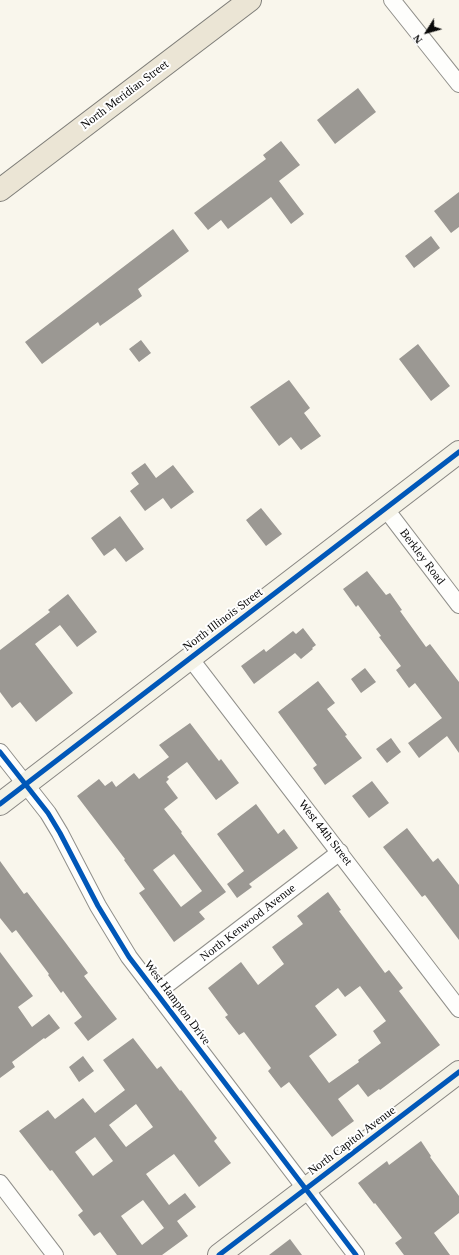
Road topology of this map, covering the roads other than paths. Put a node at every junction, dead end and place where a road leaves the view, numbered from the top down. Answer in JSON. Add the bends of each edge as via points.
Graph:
{"nodes":[{"id":1,"x":250,"y":0,"type":"edge"},
{"id":2,"x":392,"y":0,"type":"edge"},
{"id":3,"x":459,"y":84,"type":"edge"},
{"id":4,"x":0,"y":190,"type":"edge"},
{"id":5,"x":459,"y":452,"type":"edge"},
{"id":6,"x":385,"y":508,"type":"junction"},
{"id":7,"x":459,"y":605,"type":"edge"},
{"id":8,"x":190,"y":658,"type":"junction"},
{"id":9,"x":0,"y":752,"type":"edge"},
{"id":10,"x":25,"y":784,"type":"junction"},
{"id":11,"x":0,"y":804,"type":"edge"},
{"id":12,"x":340,"y":852,"type":"junction"},
{"id":13,"x":156,"y":993,"type":"junction"},
{"id":14,"x":459,"y":1009,"type":"edge"},
{"id":15,"x":459,"y":1072,"type":"edge"},
{"id":16,"x":0,"y":1183,"type":"edge"},
{"id":17,"x":305,"y":1189,"type":"junction"},
{"id":18,"x":55,"y":1255,"type":"edge"},
{"id":19,"x":219,"y":1255,"type":"edge"},
{"id":20,"x":356,"y":1255,"type":"edge"}],
"edges":[{"from":1,"to":4,"type":"main road","name":"North Meridian Street"},
{"from":2,"to":3,"type":"street"},
{"from":5,"to":6,"type":"street","name":"North Illinois Street"},
{"from":6,"to":7,"type":"street","name":"Berkley Road"},
{"from":6,"to":8,"type":"street","name":"North Illinois Street"},
{"from":8,"to":10,"type":"street","name":"North Illinois Street"},
{"from":8,"to":12,"type":"street","name":"West 44th Street"},
{"from":9,"to":10,"type":"street","name":"West Hampton Drive"},
{"from":10,"to":11,"type":"street","name":"North Illinois Street"},
{"from":10,"to":13,"type":"street","name":"West Hampton Drive","via":[[56,826],[117,938]]},
{"from":12,"to":13,"type":"street","name":"North Kenwood Avenue"},
{"from":12,"to":14,"type":"street","name":"West 44th Street"},
{"from":13,"to":17,"type":"street","name":"West Hampton Drive"},
{"from":15,"to":17,"type":"street","name":"North Capitol Avenue"},
{"from":16,"to":18,"type":"street"},
{"from":17,"to":19,"type":"street","name":"North Capitol Avenue"},
{"from":17,"to":20,"type":"street","name":"West Hampton Drive"}]}
